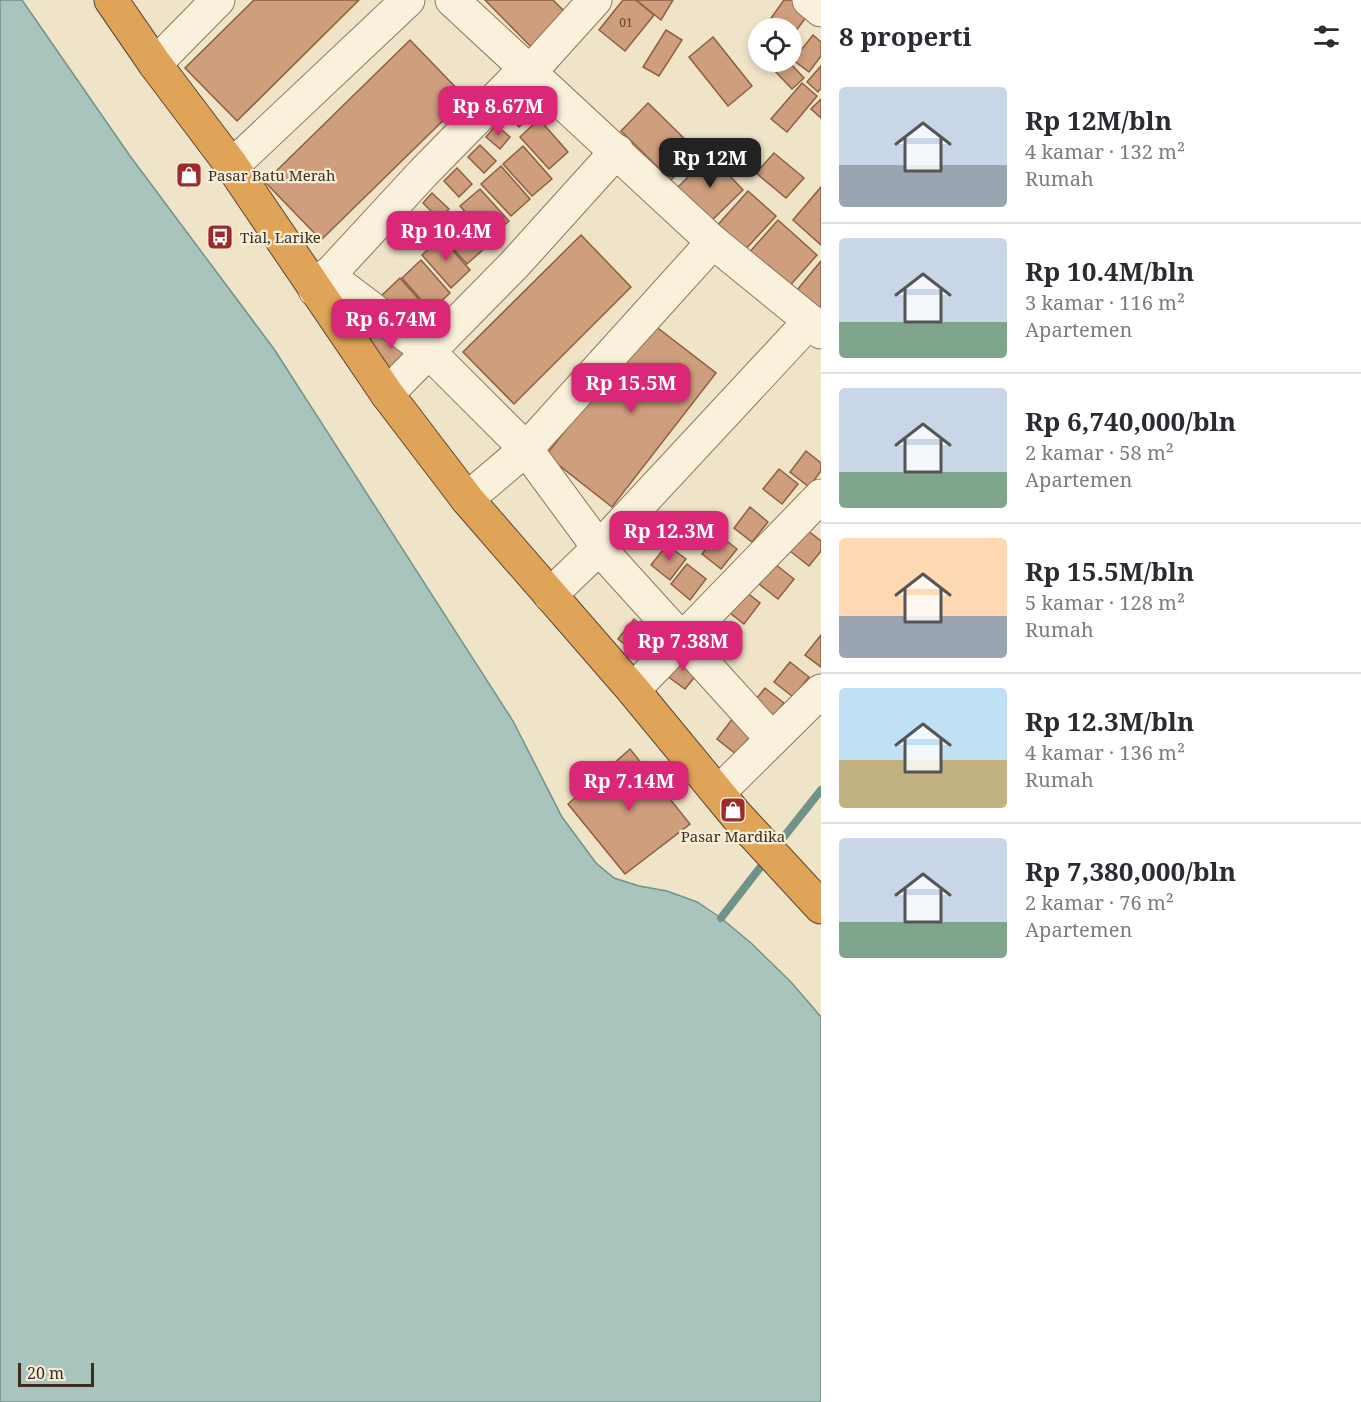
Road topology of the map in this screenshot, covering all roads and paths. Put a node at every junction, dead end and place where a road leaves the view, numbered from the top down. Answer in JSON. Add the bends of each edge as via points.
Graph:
{"nodes":[{"id":1,"x":111,"y":0,"type":"edge"},
{"id":2,"x":218,"y":0,"type":"edge"},
{"id":3,"x":408,"y":0,"type":"edge"},
{"id":4,"x":452,"y":0,"type":"edge"},
{"id":5,"x":594,"y":0,"type":"edge"},
{"id":6,"x":809,"y":0,"type":"edge"},
{"id":7,"x":821,"y":10,"type":"edge"},
{"id":8,"x":155,"y":64,"type":"junction"},
{"id":9,"x":528,"y":70,"type":"junction"},
{"id":10,"x":617,"y":152,"type":"junction"},
{"id":11,"x":232,"y":166,"type":"junction"},
{"id":12,"x":712,"y":242,"type":"junction"},
{"id":13,"x":321,"y":283,"type":"junction"},
{"id":14,"x":816,"y":327,"type":"edge"},
{"id":15,"x":429,"y":352,"type":"junction"},
{"id":16,"x":387,"y":394,"type":"junction"},
{"id":17,"x":526,"y":449,"type":"junction"},
{"id":18,"x":821,"y":496,"type":"edge"},
{"id":19,"x":467,"y":499,"type":"junction"},
{"id":20,"x":598,"y":548,"type":"junction"},
{"id":21,"x":550,"y":595,"type":"junction"},
{"id":22,"x":681,"y":640,"type":"junction"},
{"id":23,"x":633,"y":690,"type":"junction"},
{"id":24,"x":821,"y":691,"type":"edge"},
{"id":25,"x":772,"y":739,"type":"junction"},
{"id":26,"x":727,"y":804,"type":"junction"},
{"id":27,"x":812,"y":893,"type":"edge"}],
"edges":[{"from":1,"to":8,"type":"highway"},
{"from":2,"to":8,"type":"street"},
{"from":3,"to":11,"type":"street"},
{"from":4,"to":9,"type":"street"},
{"from":5,"to":9,"type":"street"},
{"from":6,"to":7,"type":"street"},
{"from":8,"to":11,"type":"highway"},
{"from":9,"to":10,"type":"street"},
{"from":9,"to":13,"type":"street","via":[[423,172]]},
{"from":10,"to":12,"type":"street"},
{"from":10,"to":15,"type":"street"},
{"from":11,"to":13,"type":"highway"},
{"from":12,"to":14,"type":"street"},
{"from":12,"to":17,"type":"street"},
{"from":13,"to":15,"type":"street"},
{"from":13,"to":16,"type":"highway"},
{"from":14,"to":20,"type":"street"},
{"from":15,"to":16,"type":"street"},
{"from":15,"to":17,"type":"street"},
{"from":16,"to":19,"type":"highway"},
{"from":17,"to":19,"type":"street"},
{"from":17,"to":20,"type":"street"},
{"from":18,"to":22,"type":"street"},
{"from":19,"to":21,"type":"highway"},
{"from":20,"to":21,"type":"street"},
{"from":20,"to":22,"type":"street"},
{"from":21,"to":23,"type":"highway"},
{"from":22,"to":23,"type":"street"},
{"from":22,"to":25,"type":"street"},
{"from":23,"to":26,"type":"highway"},
{"from":24,"to":25,"type":"street"},
{"from":25,"to":26,"type":"street"},
{"from":26,"to":27,"type":"highway"}]}
